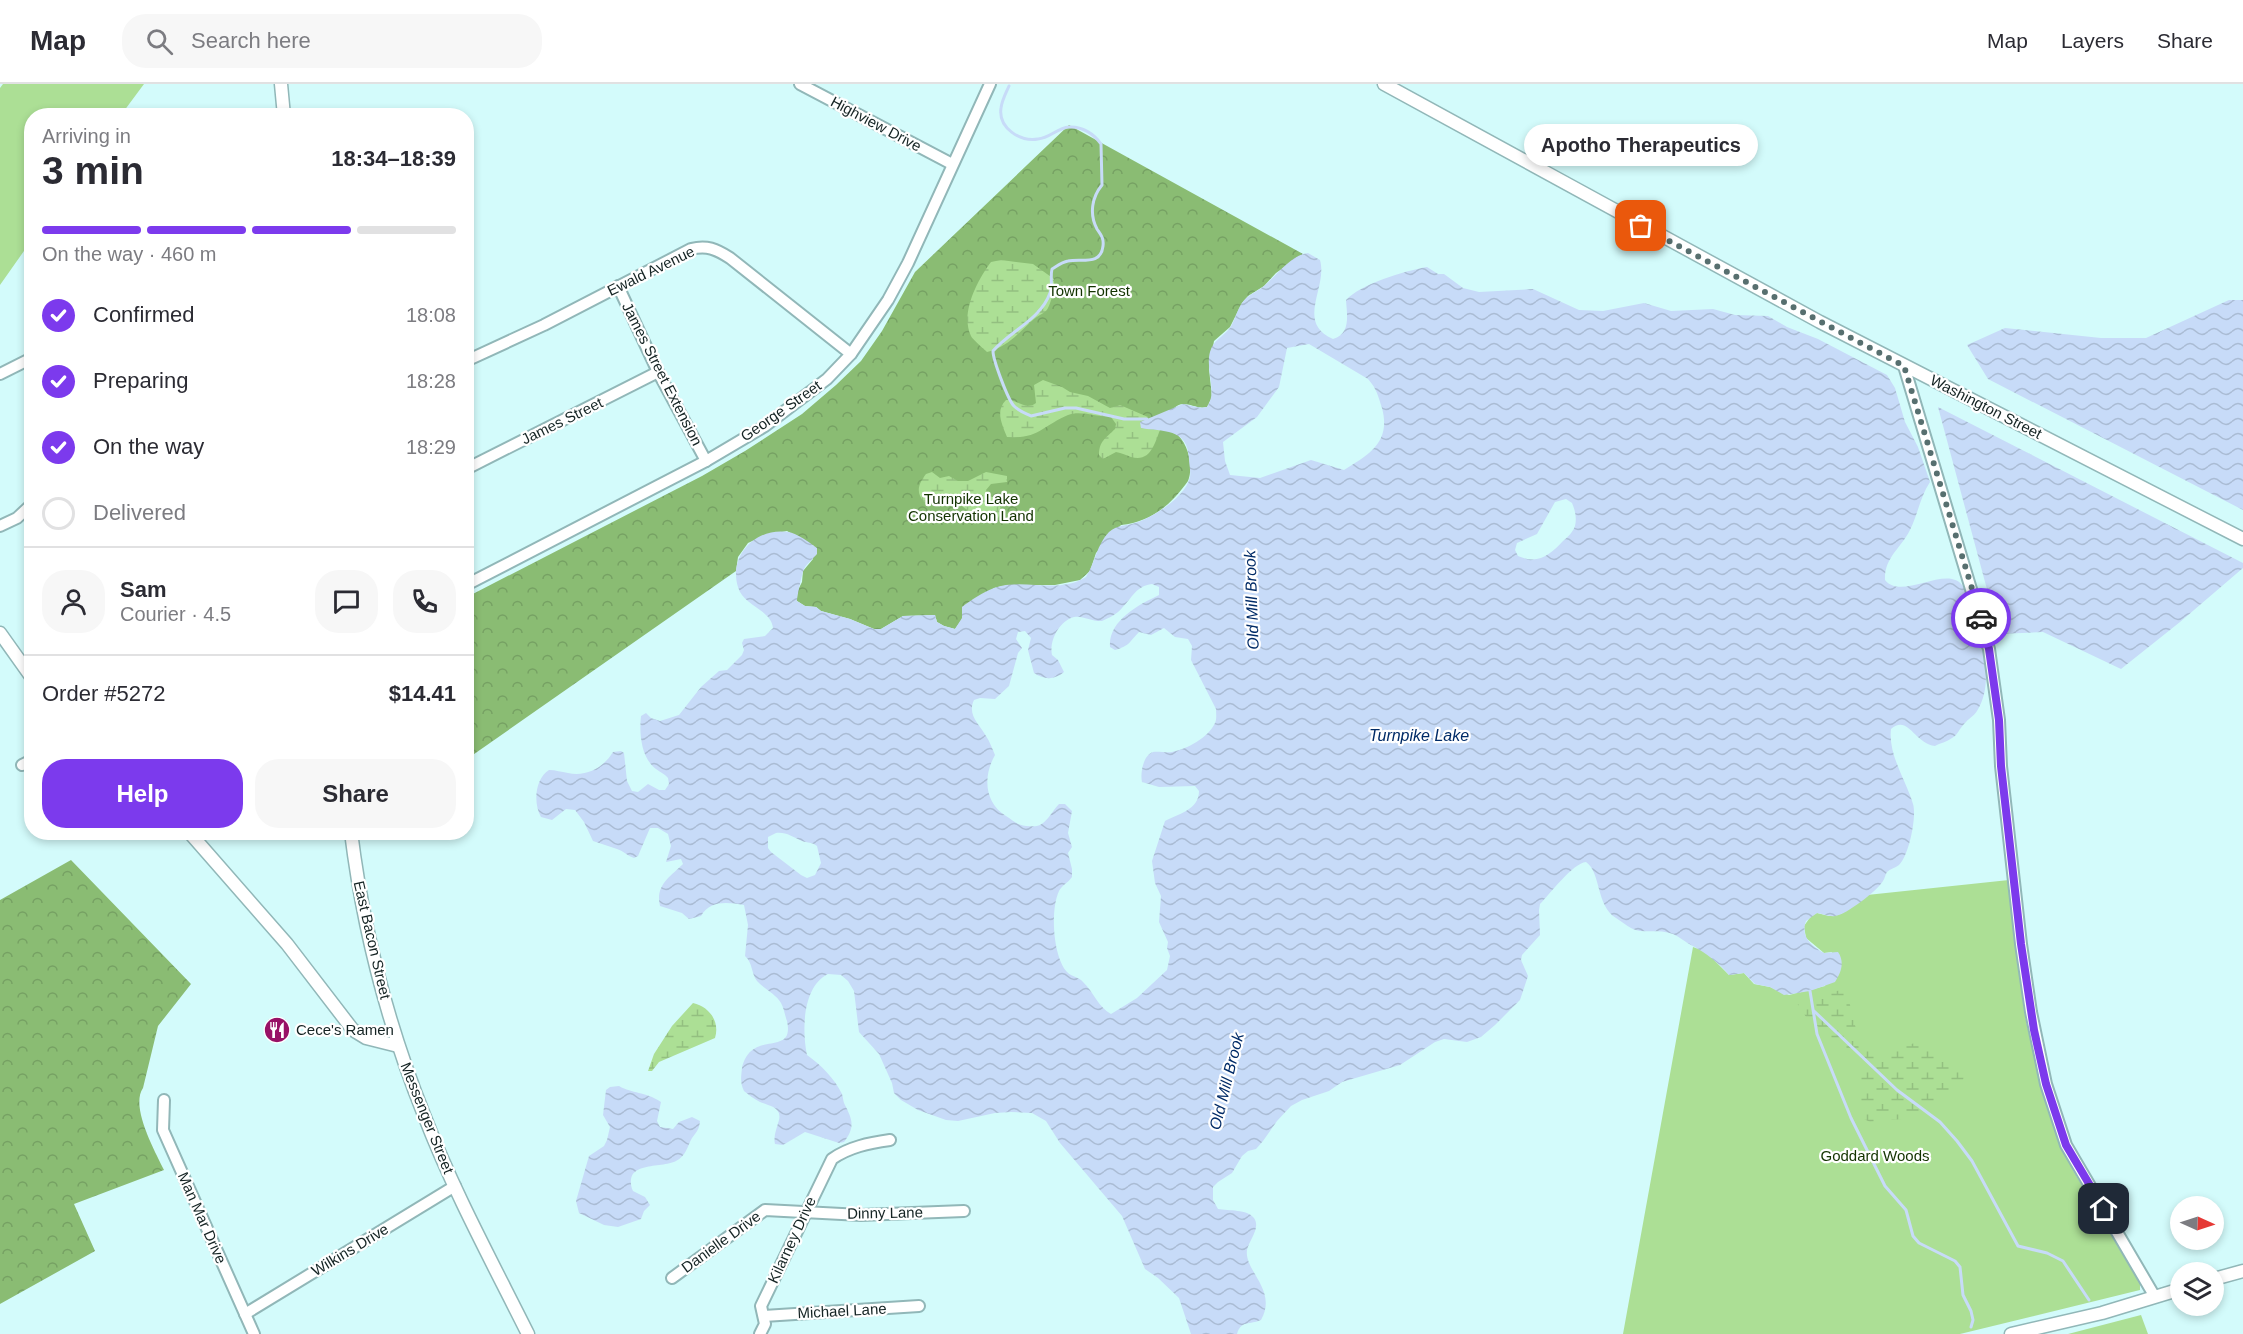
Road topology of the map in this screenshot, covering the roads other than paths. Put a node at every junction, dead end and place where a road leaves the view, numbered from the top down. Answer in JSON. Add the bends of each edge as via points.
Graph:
{"nodes":[{"id":1,"x":281,"y":84,"type":"edge"},
{"id":2,"x":800,"y":84,"type":"edge"},
{"id":3,"x":990,"y":84,"type":"edge"},
{"id":4,"x":1384,"y":84,"type":"edge"},
{"id":5,"x":283,"y":108,"type":"edge"},
{"id":6,"x":952,"y":164,"type":"junction"},
{"id":7,"x":618,"y":286,"type":"junction"},
{"id":8,"x":851,"y":354,"type":"junction"},
{"id":9,"x":474,"y":357,"type":"edge"},
{"id":10,"x":24,"y":362,"type":"edge"},
{"id":11,"x":1904,"y":366,"type":"junction"},
{"id":12,"x":658,"y":372,"type":"junction"},
{"id":13,"x":0,"y":374,"type":"edge"},
{"id":14,"x":706,"y":461,"type":"junction"},
{"id":15,"x":474,"y":465,"type":"edge"},
{"id":16,"x":24,"y":511,"type":"edge"},
{"id":17,"x":0,"y":526,"type":"edge"},
{"id":18,"x":2243,"y":538,"type":"edge"},
{"id":19,"x":474,"y":581,"type":"edge"},
{"id":20,"x":0,"y":633,"type":"edge"},
{"id":21,"x":24,"y":667,"type":"edge"},
{"id":22,"x":196,"y":840,"type":"edge"},
{"id":23,"x":352,"y":840,"type":"edge"},
{"id":24,"x":398,"y":1046,"type":"junction"},
{"id":25,"x":164,"y":1100,"type":"dead end"},
{"id":26,"x":890,"y":1140,"type":"dead end"},
{"id":27,"x":455,"y":1186,"type":"junction"},
{"id":28,"x":807,"y":1211,"type":"junction"},
{"id":29,"x":964,"y":1211,"type":"dead end"},
{"id":30,"x":2243,"y":1271,"type":"edge"},
{"id":31,"x":2224,"y":1277,"type":"edge"},
{"id":32,"x":672,"y":1278,"type":"dead end"},
{"id":33,"x":2170,"y":1293,"type":"edge"},
{"id":34,"x":2155,"y":1297,"type":"junction"},
{"id":35,"x":919,"y":1306,"type":"dead end"},
{"id":36,"x":245,"y":1314,"type":"junction"},
{"id":37,"x":764,"y":1316,"type":"junction"},
{"id":38,"x":254,"y":1334,"type":"edge"},
{"id":39,"x":528,"y":1334,"type":"edge"},
{"id":40,"x":760,"y":1334,"type":"edge"},
{"id":41,"x":2011,"y":1334,"type":"edge"}],
"edges":[{"from":1,"to":5,"type":"main road"},
{"from":2,"to":6,"type":"street","name":"Highview Drive"},
{"from":3,"to":6,"type":"street","name":"George Street"},
{"from":4,"to":11,"type":"main road","name":"Washington Street"},
{"from":6,"to":8,"type":"street","name":"George Street","via":[[903,272]]},
{"from":7,"to":8,"type":"street","name":"Ewald Avenue","via":[[704,246],[730,258]]},
{"from":7,"to":9,"type":"street","name":"Ewald Avenue"},
{"from":7,"to":12,"type":"street","name":"James Street Extension"},
{"from":8,"to":14,"type":"street","name":"George Street","via":[[794,405]]},
{"from":10,"to":13,"type":"street"},
{"from":11,"to":18,"type":"main road","name":"Washington Street"},
{"from":11,"to":34,"type":"street","via":[[1989,649],[2021,944],[2046,1084],[2066,1145]]},
{"from":12,"to":14,"type":"street","name":"James Street Extension"},
{"from":12,"to":15,"type":"street","name":"James Street"},
{"from":14,"to":19,"type":"street","name":"George Street"},
{"from":16,"to":17,"type":"street"},
{"from":20,"to":21,"type":"main road"},
{"from":22,"to":24,"type":"main road","name":"Messenger Street","via":[[287,944],[352,1030]]},
{"from":23,"to":24,"type":"main road","name":"East Bacon Street","via":[[368,934]]},
{"from":24,"to":27,"type":"main road","name":"Messenger Street"},
{"from":25,"to":36,"type":"street","name":"Man Mar Drive","via":[[163,1130]]},
{"from":26,"to":28,"type":"street","name":"Kilarney Drive","via":[[866,1143],[832,1159]]},
{"from":27,"to":36,"type":"street","name":"Wilkins Drive"},
{"from":27,"to":39,"type":"main road","name":"Messenger Street"},
{"from":28,"to":29,"type":"street","name":"Dinny Lane","via":[[861,1215]]},
{"from":28,"to":32,"type":"street","name":"Danielle Drive","via":[[765,1209]]},
{"from":28,"to":37,"type":"street","name":"Kilarney Drive","via":[[762,1306]]},
{"from":30,"to":31,"type":"main road"},
{"from":33,"to":34,"type":"main road"},
{"from":34,"to":41,"type":"main road"},
{"from":35,"to":37,"type":"street","name":"Michael Lane"},
{"from":36,"to":38,"type":"street","name":"Man Mar Drive"},
{"from":37,"to":40,"type":"street","name":"Kilarney Drive"}]}
